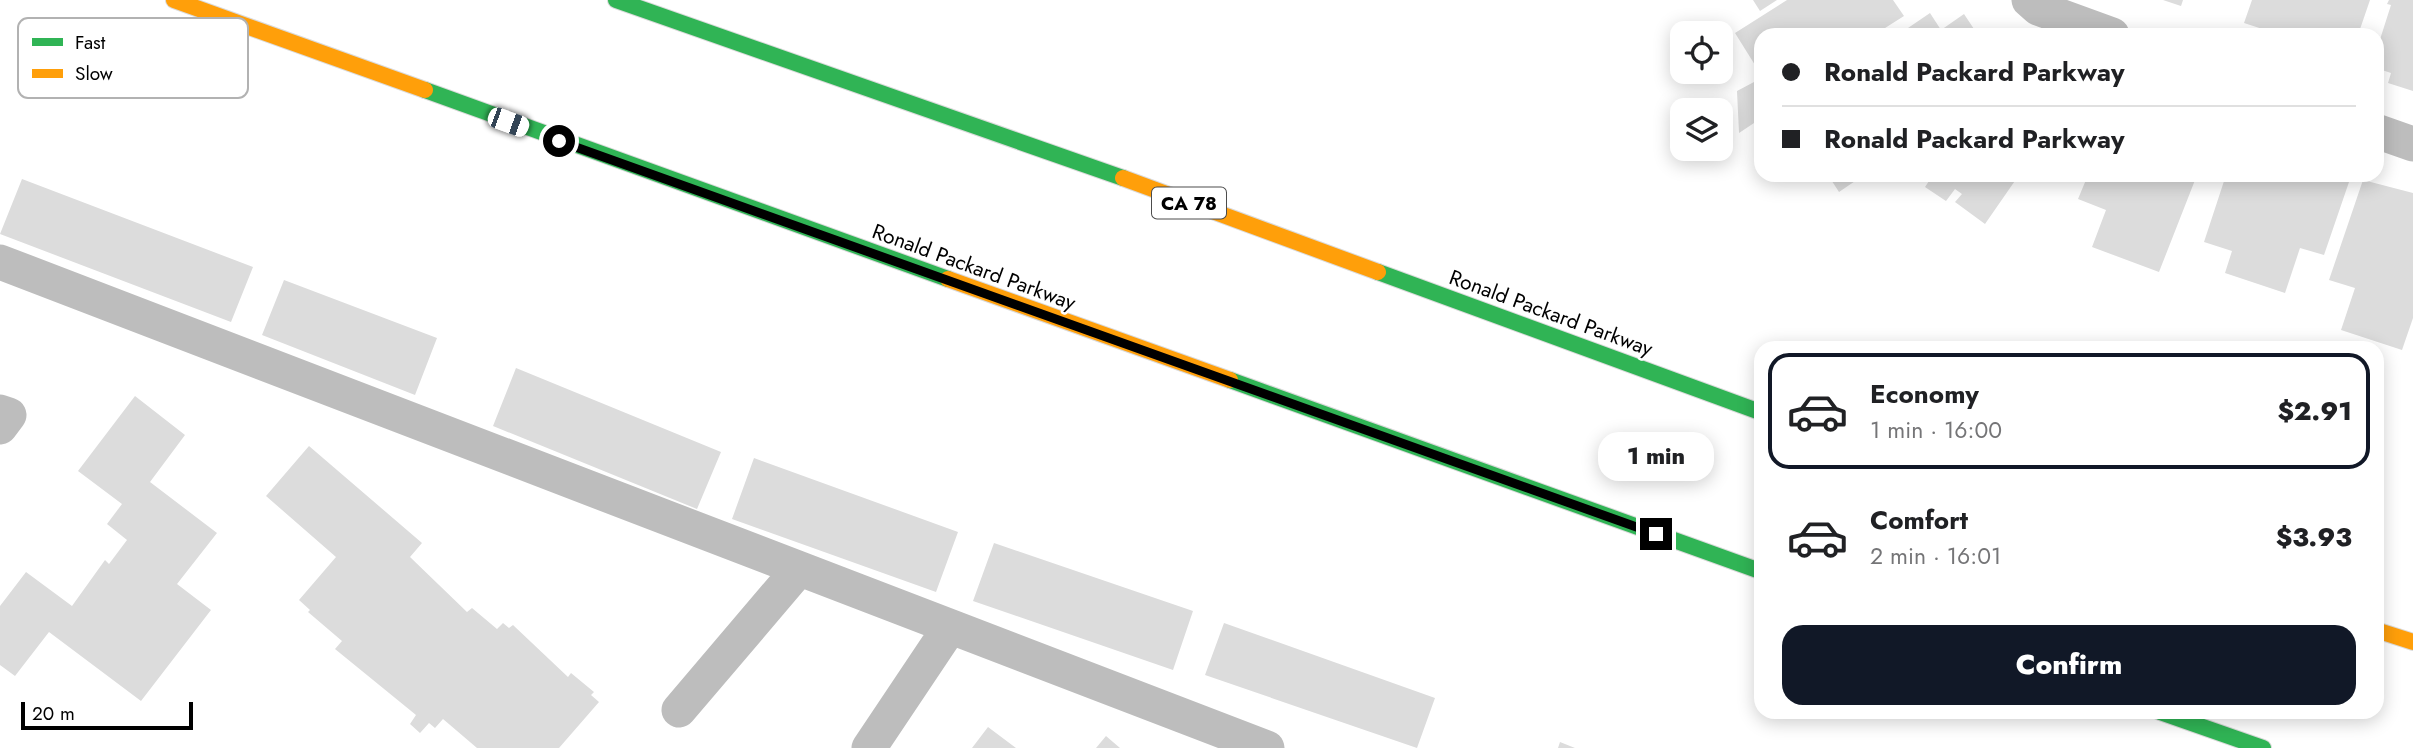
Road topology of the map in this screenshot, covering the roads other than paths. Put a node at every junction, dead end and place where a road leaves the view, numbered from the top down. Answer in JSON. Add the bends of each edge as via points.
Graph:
{"nodes":[{"id":1,"x":174,"y":0,"type":"edge"},
{"id":2,"x":616,"y":0,"type":"edge"},
{"id":3,"x":2029,"y":0,"type":"edge"},
{"id":4,"x":224,"y":18,"type":"edge"},
{"id":5,"x":248,"y":27,"type":"edge"},
{"id":6,"x":2093,"y":28,"type":"edge"},
{"id":7,"x":2384,"y":134,"type":"edge"},
{"id":8,"x":2413,"y":144,"type":"edge"},
{"id":9,"x":0,"y":262,"type":"edge"},
{"id":10,"x":1754,"y":410,"type":"edge"},
{"id":11,"x":0,"y":412,"type":"edge"},
{"id":12,"x":0,"y":427,"type":"edge"},
{"id":13,"x":799,"y":569,"type":"junction"},
{"id":14,"x":1754,"y":569,"type":"edge"},
{"id":15,"x":950,"y":627,"type":"junction"},
{"id":16,"x":2384,"y":632,"type":"edge"},
{"id":17,"x":2413,"y":642,"type":"edge"},
{"id":18,"x":679,"y":710,"type":"dead end"},
{"id":19,"x":2180,"y":719,"type":"edge"},
{"id":20,"x":870,"y":748,"type":"edge"},
{"id":21,"x":1267,"y":748,"type":"edge"},
{"id":22,"x":2263,"y":748,"type":"edge"}],
"edges":[{"from":1,"to":4,"type":"highway","name":"Ronald Packard Parkway"},
{"from":2,"to":10,"type":"highway","name":"Ronald Packard Parkway","number":"CA 78","via":[[1079,162]]},
{"from":3,"to":6,"type":"lane","via":[[2038,8]]},
{"from":5,"to":14,"type":"highway","name":"Ronald Packard Parkway"},
{"from":7,"to":8,"type":"lane"},
{"from":9,"to":13,"type":"lane"},
{"from":11,"to":12,"type":"lane","via":[[9,415]]},
{"from":13,"to":15,"type":"lane"},
{"from":13,"to":18,"type":"lane"},
{"from":15,"to":20,"type":"lane"},
{"from":15,"to":21,"type":"lane"},
{"from":16,"to":17,"type":"highway"},
{"from":19,"to":22,"type":"highway"}]}
